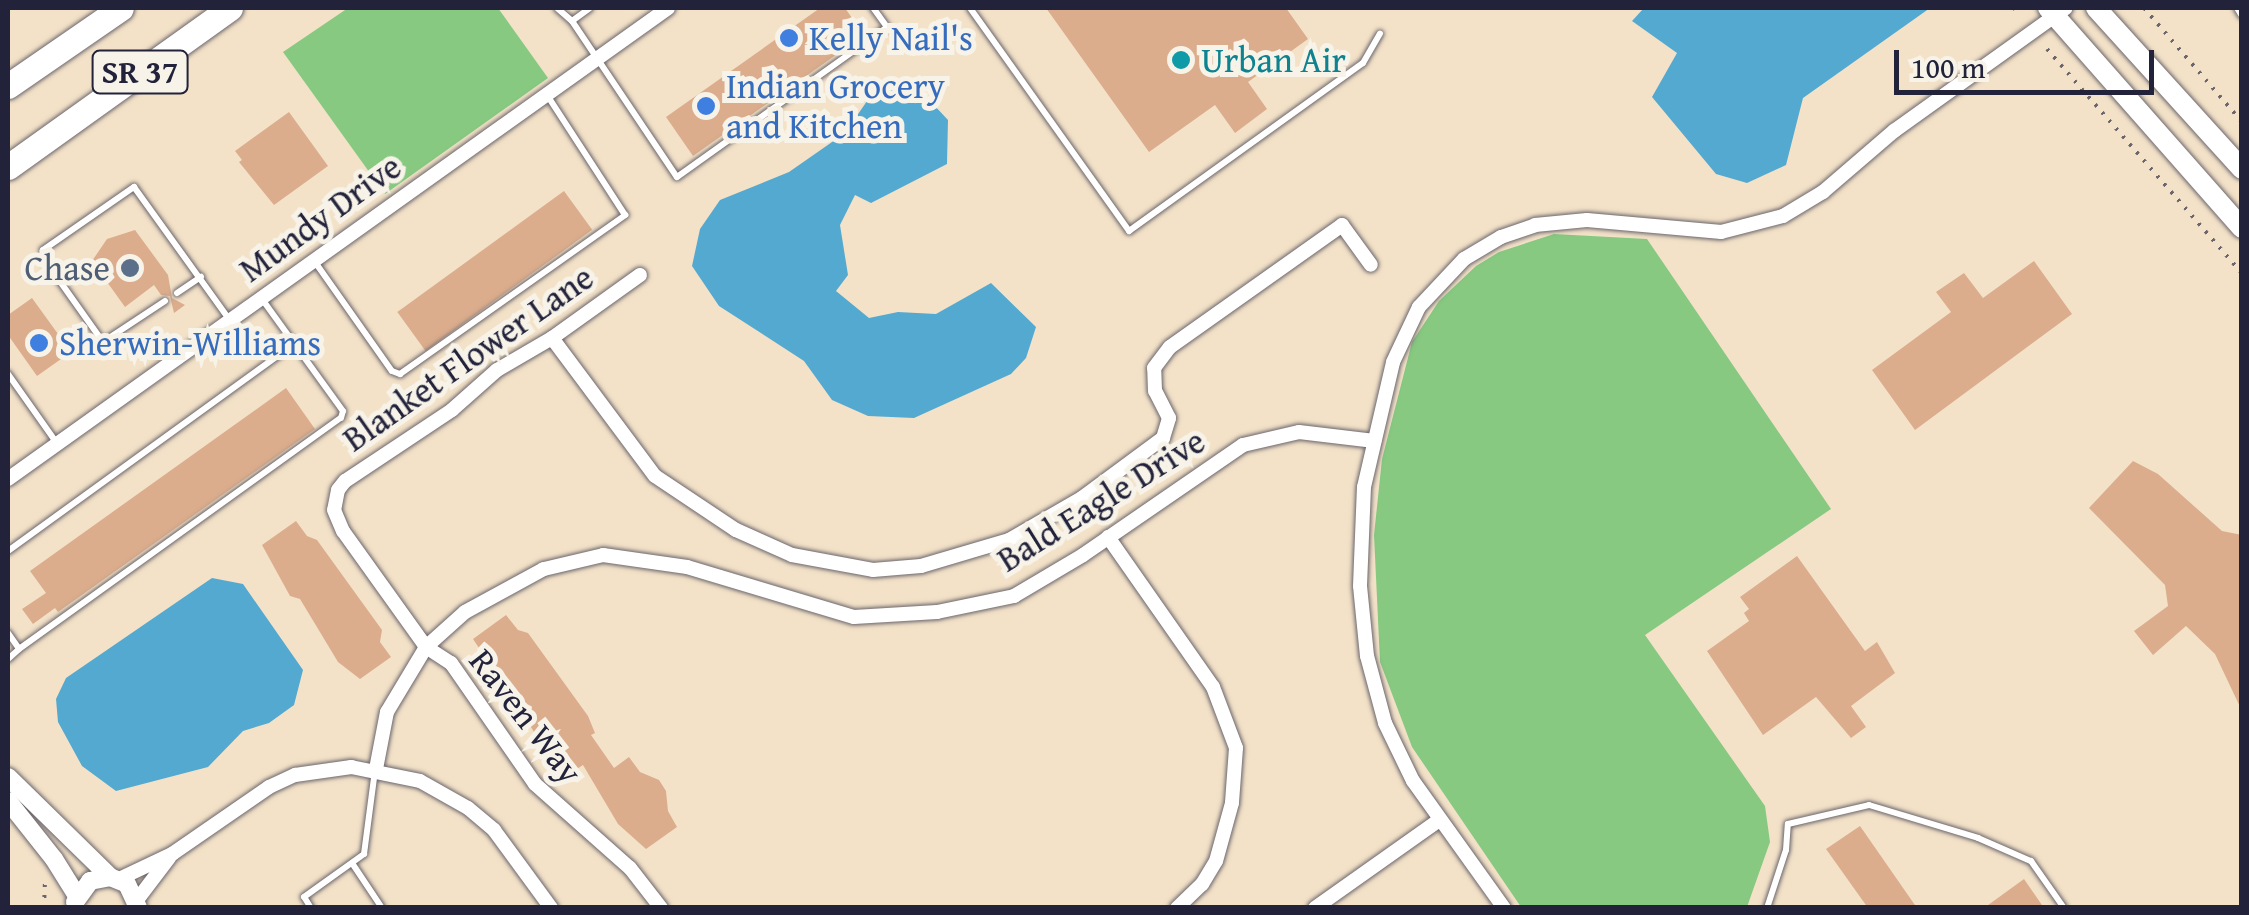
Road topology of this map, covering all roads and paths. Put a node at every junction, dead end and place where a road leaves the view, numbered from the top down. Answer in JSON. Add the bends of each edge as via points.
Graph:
{"nodes":[{"id":1,"x":120,"y":8,"type":"edge"},
{"id":2,"x":230,"y":8,"type":"edge"},
{"id":3,"x":557,"y":8,"type":"edge"},
{"id":4,"x":590,"y":8,"type":"edge"},
{"id":5,"x":668,"y":8,"type":"edge"},
{"id":6,"x":873,"y":8,"type":"edge"},
{"id":7,"x":970,"y":8,"type":"edge"},
{"id":8,"x":2096,"y":8,"type":"edge"},
{"id":9,"x":2144,"y":8,"type":"edge"},
{"id":10,"x":2237,"y":8,"type":"edge"},
{"id":11,"x":2056,"y":10,"type":"edge"},
{"id":12,"x":2242,"y":16,"type":"edge"},
{"id":13,"x":572,"y":20,"type":"junction"},
{"id":14,"x":1380,"y":34,"type":"dead end"},
{"id":15,"x":2047,"y":49,"type":"dead end"},
{"id":16,"x":595,"y":59,"type":"junction"},
{"id":17,"x":8,"y":86,"type":"edge"},
{"id":18,"x":546,"y":94,"type":"junction"},
{"id":19,"x":2242,"y":122,"type":"edge"},
{"id":20,"x":50,"y":137,"type":"junction"},
{"id":21,"x":8,"y":167,"type":"edge"},
{"id":22,"x":2242,"y":169,"type":"edge"},
{"id":23,"x":8,"y":178,"type":"edge"},
{"id":24,"x":2242,"y":228,"type":"edge"},
{"id":25,"x":314,"y":260,"type":"junction"},
{"id":26,"x":1371,"y":265,"type":"dead end"},
{"id":27,"x":640,"y":274,"type":"dead end"},
{"id":28,"x":2242,"y":274,"type":"edge"},
{"id":29,"x":200,"y":277,"type":"junction"},
{"id":30,"x":177,"y":293,"type":"dead end"},
{"id":31,"x":261,"y":298,"type":"junction"},
{"id":32,"x":166,"y":302,"type":"dead end"},
{"id":33,"x":230,"y":320,"type":"junction"},
{"id":34,"x":552,"y":338,"type":"junction"},
{"id":35,"x":294,"y":344,"type":"junction"},
{"id":36,"x":8,"y":374,"type":"edge"},
{"id":37,"x":1374,"y":441,"type":"junction"},
{"id":38,"x":56,"y":444,"type":"junction"},
{"id":39,"x":8,"y":479,"type":"edge"},
{"id":40,"x":1108,"y":537,"type":"junction"},
{"id":41,"x":8,"y":551,"type":"edge"},
{"id":42,"x":8,"y":633,"type":"edge"},
{"id":43,"x":426,"y":647,"type":"junction"},
{"id":44,"x":19,"y":650,"type":"junction"},
{"id":45,"x":8,"y":658,"type":"edge"},
{"id":46,"x":376,"y":769,"type":"junction"},
{"id":47,"x":8,"y":777,"type":"edge"},
{"id":48,"x":8,"y":801,"type":"edge"},
{"id":49,"x":1438,"y":821,"type":"junction"},
{"id":50,"x":172,"y":854,"type":"junction"},
{"id":51,"x":352,"y":864,"type":"junction"},
{"id":52,"x":42,"y":871,"type":"dead end"},
{"id":53,"x":114,"y":878,"type":"junction"},
{"id":54,"x":74,"y":904,"type":"edge"},
{"id":55,"x":137,"y":904,"type":"edge"},
{"id":56,"x":44,"y":908,"type":"edge"},
{"id":57,"x":311,"y":908,"type":"edge"},
{"id":58,"x":382,"y":908,"type":"edge"},
{"id":59,"x":551,"y":908,"type":"edge"},
{"id":60,"x":661,"y":908,"type":"edge"},
{"id":61,"x":1177,"y":908,"type":"edge"},
{"id":62,"x":1315,"y":908,"type":"edge"},
{"id":63,"x":1504,"y":908,"type":"edge"},
{"id":64,"x":1767,"y":908,"type":"edge"},
{"id":65,"x":2064,"y":908,"type":"edge"}],
"edges":[{"from":1,"to":17,"type":"highway","number":"SR 37"},
{"from":2,"to":20,"type":"highway","number":"SR 37"},
{"from":3,"to":13,"type":"lane"},
{"from":4,"to":13,"type":"lane"},
{"from":5,"to":16,"type":"street","name":"Mundy Drive"},
{"from":6,"to":16,"type":"lane","via":[[886,27],[677,177]]},
{"from":7,"to":14,"type":"lane","via":[[1130,232],[1364,63]]},
{"from":8,"to":22,"type":"main road"},
{"from":9,"to":19,"type":"path"},
{"from":10,"to":12,"type":"lane"},
{"from":11,"to":24,"type":"main road"},
{"from":11,"to":37,"type":"street","via":[[1823,192],[1766,222],[1703,232],[1566,221],[1519,230],[1481,248],[1447,274],[1411,321]]},
{"from":13,"to":16,"type":"lane"},
{"from":15,"to":28,"type":"path"},
{"from":16,"to":18,"type":"street","name":"Mundy Drive"},
{"from":18,"to":25,"type":"street","name":"Mundy Drive"},
{"from":18,"to":25,"type":"lane","via":[[625,215],[400,374]]},
{"from":20,"to":21,"type":"highway","number":"SR 37"},
{"from":20,"to":23,"type":"highway"},
{"from":25,"to":31,"type":"street","name":"Mundy Drive"},
{"from":26,"to":34,"type":"street","via":[[1342,226],[1170,347],[1154,368],[1155,391],[1169,418],[1163,438],[1010,540],[920,566],[873,570],[792,555],[736,530],[655,476]]},
{"from":27,"to":34,"type":"street","name":"Blanket Flower Lane"},
{"from":29,"to":30,"type":"lane"},
{"from":29,"to":32,"type":"lane","via":[[140,191],[129,188],[42,254],[104,342]]},
{"from":29,"to":33,"type":"lane"},
{"from":31,"to":33,"type":"street","name":"Mundy Drive"},
{"from":31,"to":35,"type":"lane"},
{"from":33,"to":38,"type":"street","name":"Mundy Drive"},
{"from":34,"to":43,"type":"street","name":"Blanket Flower Lane","via":[[497,370],[338,490],[337,520]]},
{"from":35,"to":41,"type":"lane"},
{"from":35,"to":44,"type":"lane","via":[[342,418]]},
{"from":36,"to":38,"type":"lane"},
{"from":37,"to":40,"type":"street","name":"Bald Eagle Drive","via":[[1299,432],[1243,445]]},
{"from":37,"to":49,"type":"street","via":[[1360,542],[1367,656],[1396,752]]},
{"from":38,"to":39,"type":"street","name":"Mundy Drive"},
{"from":40,"to":43,"type":"street","name":"Bald Eagle Drive","via":[[1014,596],[937,612],[854,617],[688,566],[602,556],[544,568],[464,612]]},
{"from":40,"to":61,"type":"street","via":[[1213,686],[1236,748],[1232,803],[1216,861]]},
{"from":42,"to":44,"type":"lane"},
{"from":43,"to":46,"type":"street","name":"Bald Eagle Drive","via":[[387,712]]},
{"from":43,"to":60,"type":"street","name":"Raven Way","via":[[450,663],[535,784],[630,868]]},
{"from":44,"to":45,"type":"lane"},
{"from":46,"to":50,"type":"street","via":[[295,775]]},
{"from":46,"to":51,"type":"lane","via":[[364,854]]},
{"from":46,"to":59,"type":"street","via":[[420,781],[468,808],[494,830]]},
{"from":47,"to":53,"type":"street"},
{"from":48,"to":54,"type":"street","via":[[54,859]]},
{"from":49,"to":62,"type":"street"},
{"from":49,"to":63,"type":"street"},
{"from":50,"to":53,"type":"street"},
{"from":50,"to":55,"type":"street"},
{"from":51,"to":57,"type":"lane","via":[[304,897]]},
{"from":51,"to":58,"type":"lane"},
{"from":52,"to":56,"type":"path"},
{"from":53,"to":54,"type":"street","via":[[90,881]]},
{"from":53,"to":55,"type":"street"},
{"from":64,"to":65,"type":"lane","via":[[1788,824],[1869,806],[2031,861]]}]}
